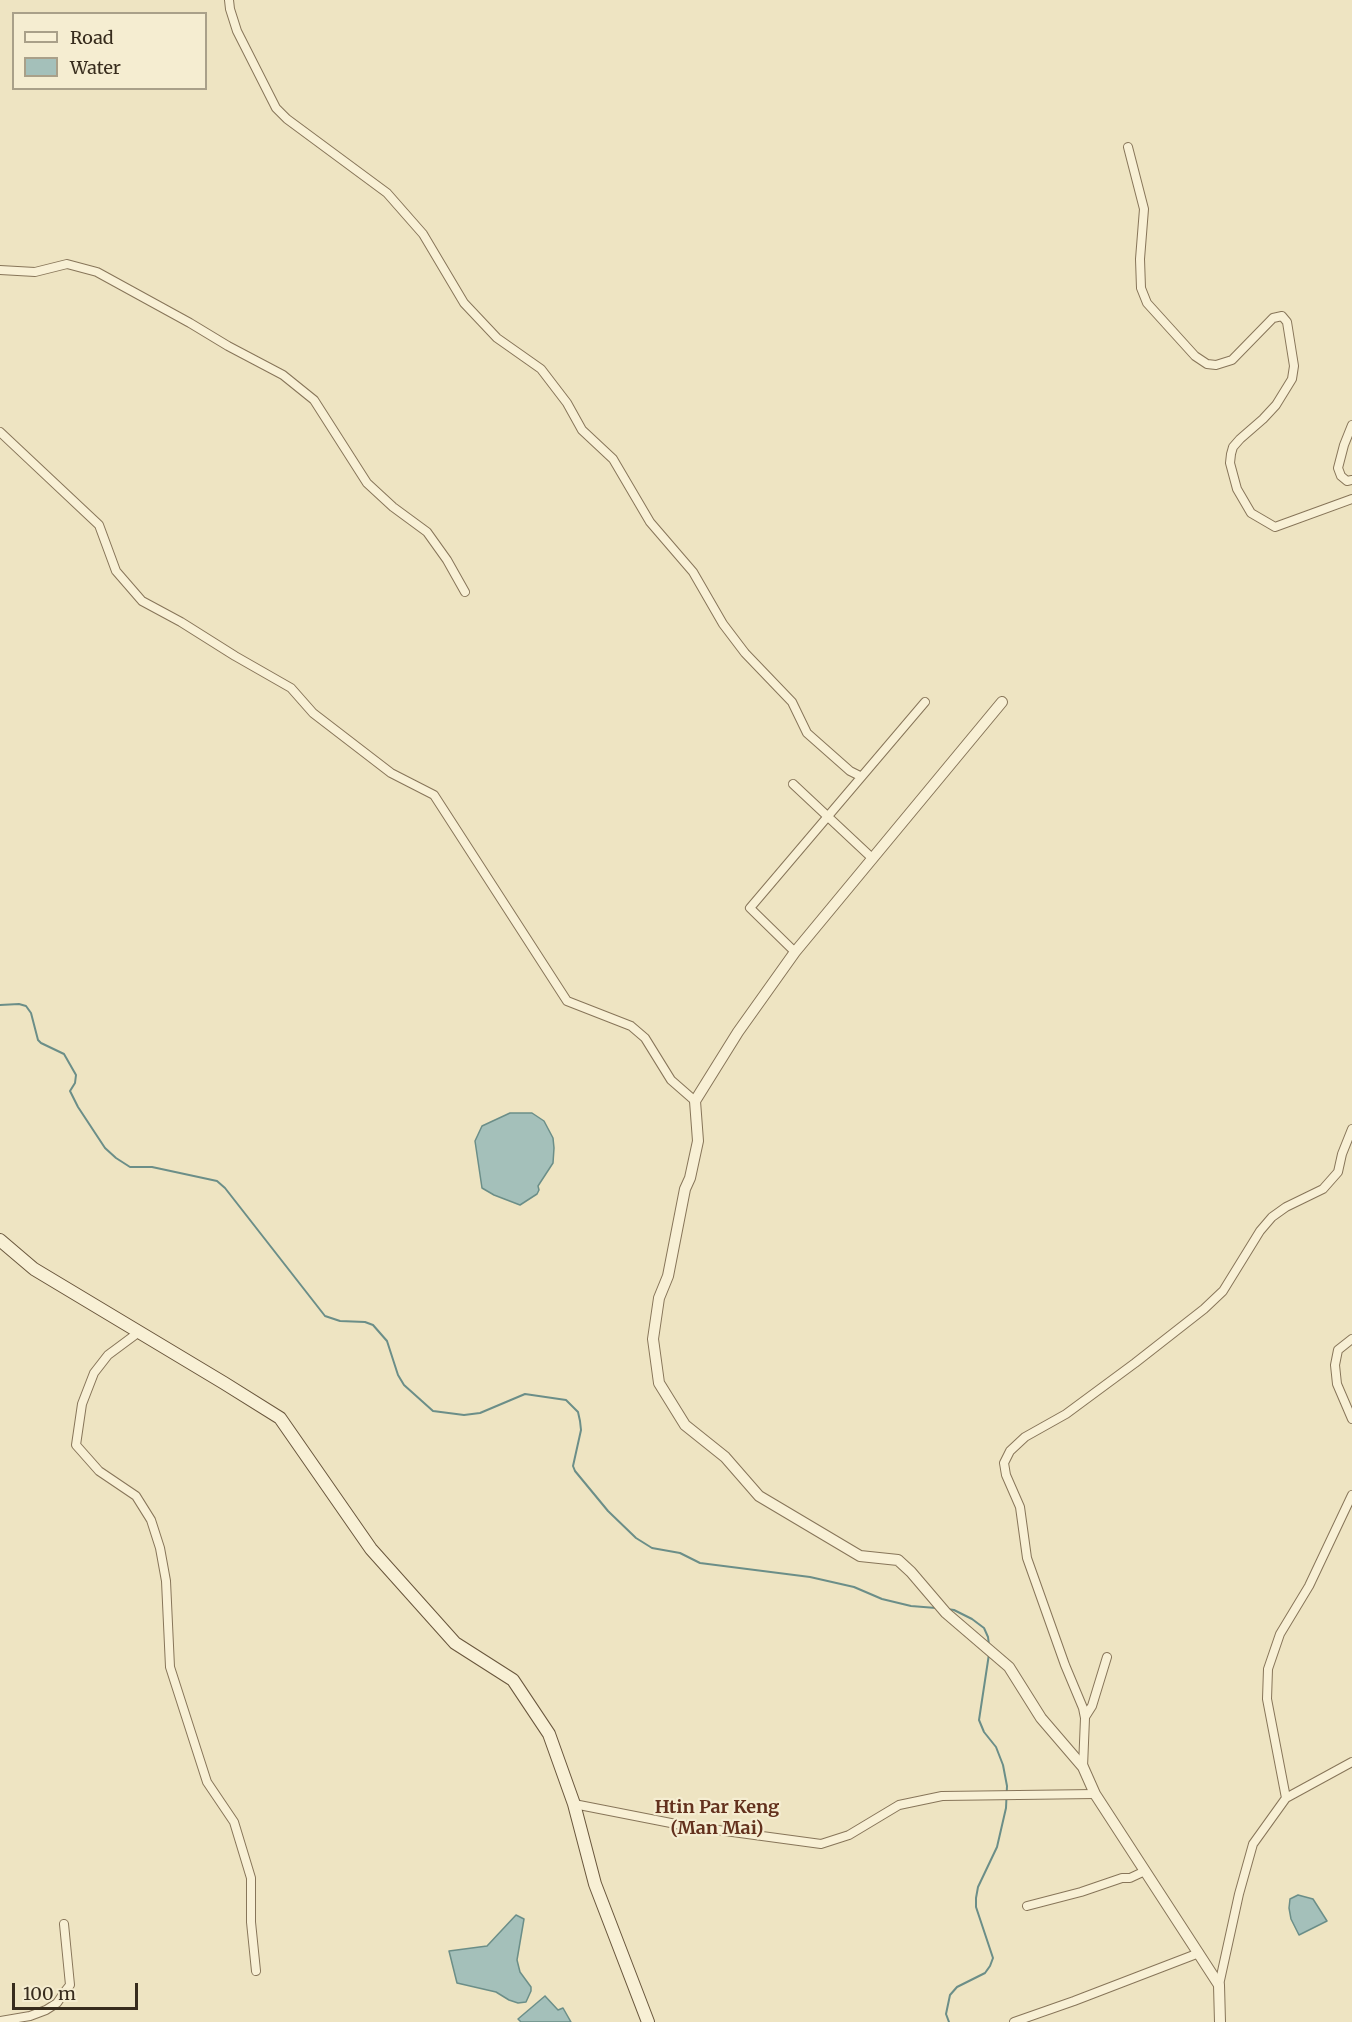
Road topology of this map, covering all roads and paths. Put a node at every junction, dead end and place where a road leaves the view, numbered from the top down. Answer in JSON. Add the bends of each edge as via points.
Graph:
{"nodes":[{"id":1,"x":230,"y":0,"type":"edge"},
{"id":2,"x":1128,"y":147,"type":"dead end"},
{"id":3,"x":0,"y":270,"type":"edge"},
{"id":4,"x":1352,"y":425,"type":"edge"},
{"id":5,"x":0,"y":432,"type":"edge"},
{"id":6,"x":1352,"y":480,"type":"edge"},
{"id":7,"x":1352,"y":500,"type":"edge"},
{"id":8,"x":465,"y":592,"type":"dead end"},
{"id":9,"x":924,"y":702,"type":"dead end"},
{"id":10,"x":1002,"y":702,"type":"dead end"},
{"id":11,"x":860,"y":776,"type":"junction"},
{"id":12,"x":793,"y":784,"type":"dead end"},
{"id":13,"x":828,"y":817,"type":"junction"},
{"id":14,"x":872,"y":858,"type":"junction"},
{"id":15,"x":795,"y":952,"type":"junction"},
{"id":16,"x":695,"y":1101,"type":"junction"},
{"id":17,"x":1352,"y":1129,"type":"edge"},
{"id":18,"x":1,"y":1242,"type":"edge"},
{"id":19,"x":139,"y":1332,"type":"junction"},
{"id":20,"x":1352,"y":1339,"type":"edge"},
{"id":21,"x":1352,"y":1419,"type":"edge"},
{"id":22,"x":1352,"y":1495,"type":"edge"},
{"id":23,"x":1107,"y":1657,"type":"dead end"},
{"id":24,"x":1085,"y":1718,"type":"junction"},
{"id":25,"x":1352,"y":1762,"type":"edge"},
{"id":26,"x":1083,"y":1767,"type":"junction"},
{"id":27,"x":1095,"y":1794,"type":"junction"},
{"id":28,"x":1286,"y":1798,"type":"junction"},
{"id":29,"x":574,"y":1804,"type":"junction"},
{"id":30,"x":1145,"y":1871,"type":"junction"},
{"id":31,"x":1027,"y":1906,"type":"dead end"},
{"id":32,"x":64,"y":1924,"type":"dead end"},
{"id":33,"x":1199,"y":1953,"type":"junction"},
{"id":34,"x":256,"y":1971,"type":"dead end"},
{"id":35,"x":1219,"y":1985,"type":"junction"},
{"id":36,"x":0,"y":2021,"type":"edge"},
{"id":37,"x":648,"y":2022,"type":"edge"},
{"id":38,"x":1014,"y":2022,"type":"edge"},
{"id":39,"x":1220,"y":2022,"type":"edge"}],
"edges":[{"from":1,"to":11,"type":"street","via":[[237,31],[276,108],[387,193],[423,234],[464,303],[497,338],[541,369],[582,430],[613,459],[650,522],[693,572],[723,624],[745,652],[792,702],[807,733]]},
{"from":2,"to":7,"type":"street","via":[[1144,209],[1141,288],[1147,303],[1195,356],[1206,364],[1232,360],[1273,318],[1282,316],[1287,322],[1294,366],[1292,380],[1276,405],[1240,439],[1231,454],[1237,489],[1251,513],[1275,527]]},
{"from":3,"to":8,"type":"street","via":[[35,272],[67,264],[97,272],[283,375],[314,400],[367,483],[427,532]]},
{"from":4,"to":6,"type":"street","via":[[1338,468],[1341,476]]},
{"from":5,"to":16,"type":"street","via":[[99,525],[116,571],[142,601],[291,688],[313,712],[391,773],[434,795],[567,1001],[631,1026],[645,1038],[671,1080]]},
{"from":9,"to":11,"type":"street"},
{"from":10,"to":14,"type":"street"},
{"from":11,"to":13,"type":"street"},
{"from":12,"to":13,"type":"street"},
{"from":13,"to":14,"type":"street"},
{"from":13,"to":15,"type":"street","via":[[750,908]]},
{"from":14,"to":15,"type":"street"},
{"from":15,"to":16,"type":"street"},
{"from":16,"to":26,"type":"street","via":[[698,1141],[668,1276],[659,1298],[653,1339],[659,1383],[685,1425],[726,1457],[759,1496],[860,1556],[898,1560],[943,1610],[1009,1666],[1041,1718]]},
{"from":17,"to":24,"type":"street","via":[[1338,1172],[1323,1189],[1272,1217],[1224,1291],[1066,1414],[1025,1437],[1010,1451],[1004,1464],[1020,1507],[1027,1558]]},
{"from":18,"to":19,"type":"main road","via":[[34,1269]]},
{"from":19,"to":29,"type":"main road","via":[[280,1418],[371,1549],[455,1643],[513,1680],[549,1734]]},
{"from":19,"to":34,"type":"street","via":[[108,1356],[94,1373],[81,1404],[76,1445],[99,1471],[136,1496],[151,1520],[166,1581],[170,1667],[207,1782],[234,1822],[251,1878]]},
{"from":20,"to":21,"type":"street","via":[[1338,1350],[1335,1365],[1337,1384]]},
{"from":22,"to":28,"type":"street","via":[[1309,1586],[1280,1634],[1268,1669],[1267,1699]]},
{"from":23,"to":24,"type":"street"},
{"from":24,"to":26,"type":"street"},
{"from":25,"to":28,"type":"street"},
{"from":26,"to":27,"type":"street"},
{"from":27,"to":29,"type":"street","via":[[942,1796],[899,1804],[849,1836],[821,1844],[681,1825]]},
{"from":27,"to":30,"type":"street"},
{"from":28,"to":35,"type":"street","via":[[1253,1844]]},
{"from":29,"to":37,"type":"main road","via":[[595,1884]]},
{"from":30,"to":31,"type":"street"},
{"from":30,"to":33,"type":"street"},
{"from":32,"to":36,"type":"street","via":[[70,1985],[57,2003],[46,2010]]},
{"from":33,"to":35,"type":"street"},
{"from":33,"to":38,"type":"street"},
{"from":35,"to":39,"type":"street"}]}
